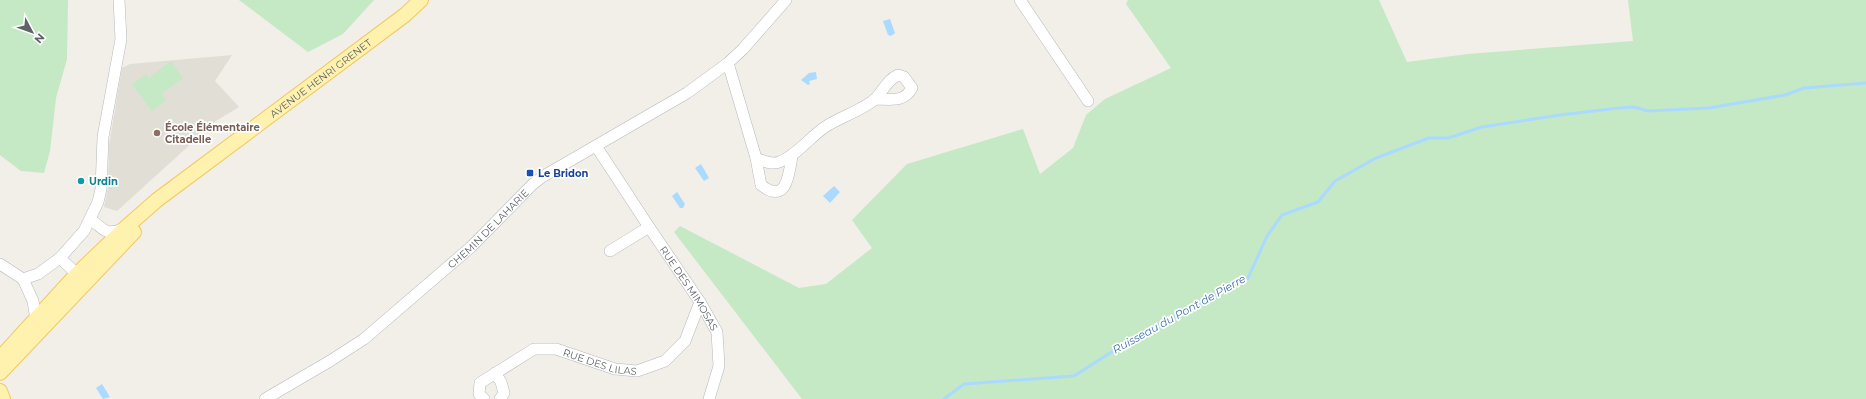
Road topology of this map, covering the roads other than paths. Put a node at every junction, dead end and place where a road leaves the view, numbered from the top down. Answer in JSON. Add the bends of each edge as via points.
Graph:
{"nodes":[{"id":1,"x":119,"y":0,"type":"edge"},
{"id":2,"x":421,"y":0,"type":"edge"},
{"id":3,"x":786,"y":0,"type":"edge"},
{"id":4,"x":1020,"y":0,"type":"edge"},
{"id":5,"x":728,"y":63,"type":"junction"},
{"id":6,"x":875,"y":99,"type":"dead end"},
{"id":7,"x":1088,"y":101,"type":"dead end"},
{"id":8,"x":596,"y":146,"type":"junction"},
{"id":9,"x":792,"y":156,"type":"junction"},
{"id":10,"x":756,"y":158,"type":"junction"},
{"id":11,"x":180,"y":184,"type":"junction"},
{"id":12,"x":91,"y":220,"type":"junction"},
{"id":13,"x":648,"y":227,"type":"junction"},
{"id":14,"x":124,"y":229,"type":"junction"},
{"id":15,"x":610,"y":251,"type":"dead end"},
{"id":16,"x":60,"y":258,"type":"junction"},
{"id":17,"x":0,"y":264,"type":"edge"},
{"id":18,"x":81,"y":278,"type":"junction"},
{"id":19,"x":22,"y":279,"type":"junction"},
{"id":20,"x":700,"y":302,"type":"junction"},
{"id":21,"x":36,"y":319,"type":"junction"},
{"id":22,"x":0,"y":358,"type":"edge"},
{"id":23,"x":0,"y":373,"type":"edge"},
{"id":24,"x":495,"y":373,"type":"junction"},
{"id":25,"x":0,"y":391,"type":"edge"},
{"id":26,"x":3,"y":399,"type":"edge"},
{"id":27,"x":265,"y":399,"type":"edge"},
{"id":28,"x":484,"y":399,"type":"edge"},
{"id":29,"x":500,"y":399,"type":"edge"},
{"id":30,"x":709,"y":399,"type":"edge"}],
"edges":[{"from":1,"to":12,"type":"street","via":[[121,39],[103,137],[101,189]]},
{"from":2,"to":11,"type":"main road","name":"AVENUE HENRI GRENET","via":[[405,15]]},
{"from":3,"to":5,"type":"street","name":"CHEMIN DE LAHARIE"},
{"from":4,"to":7,"type":"street"},
{"from":5,"to":8,"type":"street","name":"CHEMIN DE LAHARIE","via":[[687,93]]},
{"from":5,"to":10,"type":"street"},
{"from":6,"to":9,"type":"street","via":[[825,127]]},
{"from":8,"to":13,"type":"street","name":"RUE DES MIMOSAS"},
{"from":8,"to":27,"type":"street","name":"CHEMIN DE LAHARIE","via":[[533,184],[470,247],[364,339]]},
{"from":9,"to":10,"type":"street","via":[[778,163],[764,162]]},
{"from":9,"to":10,"type":"street","via":[[788,181],[782,189],[775,191],[769,191],[761,184]]},
{"from":11,"to":14,"type":"main road","name":"AVENUE HENRI GRENET"},
{"from":11,"to":18,"type":"main road","name":"AVENUE HENRI GRENET"},
{"from":12,"to":14,"type":"street","via":[[103,230],[110,232]]},
{"from":12,"to":16,"type":"street","via":[[84,232]]},
{"from":13,"to":15,"type":"street"},
{"from":13,"to":20,"type":"street","name":"RUE DES MIMOSAS"},
{"from":14,"to":18,"type":"main road","name":"AVENUE HENRI GRENET"},
{"from":16,"to":18,"type":"street"},
{"from":16,"to":19,"type":"street","via":[[38,274]]},
{"from":17,"to":19,"type":"street"},
{"from":18,"to":21,"type":"main road","name":"AVENUE HENRI GRENET"},
{"from":18,"to":23,"type":"main road","name":"AVENUE HENRI GRENET"},
{"from":19,"to":21,"type":"street","via":[[33,300]]},
{"from":20,"to":24,"type":"street","name":"RUE DES LILAS","via":[[685,341],[665,361],[637,371],[615,369],[556,349],[534,349]]},
{"from":20,"to":30,"type":"street","name":"RUE DES MIMOSAS","via":[[717,332],[719,366]]},
{"from":21,"to":22,"type":"main road","name":"AVENUE HENRI GRENET"},
{"from":24,"to":28,"type":"street","name":"RUE DES LILAS","via":[[480,383],[478,394]]},
{"from":24,"to":29,"type":"street","via":[[504,393]]},
{"from":25,"to":26,"type":"main road"}]}
